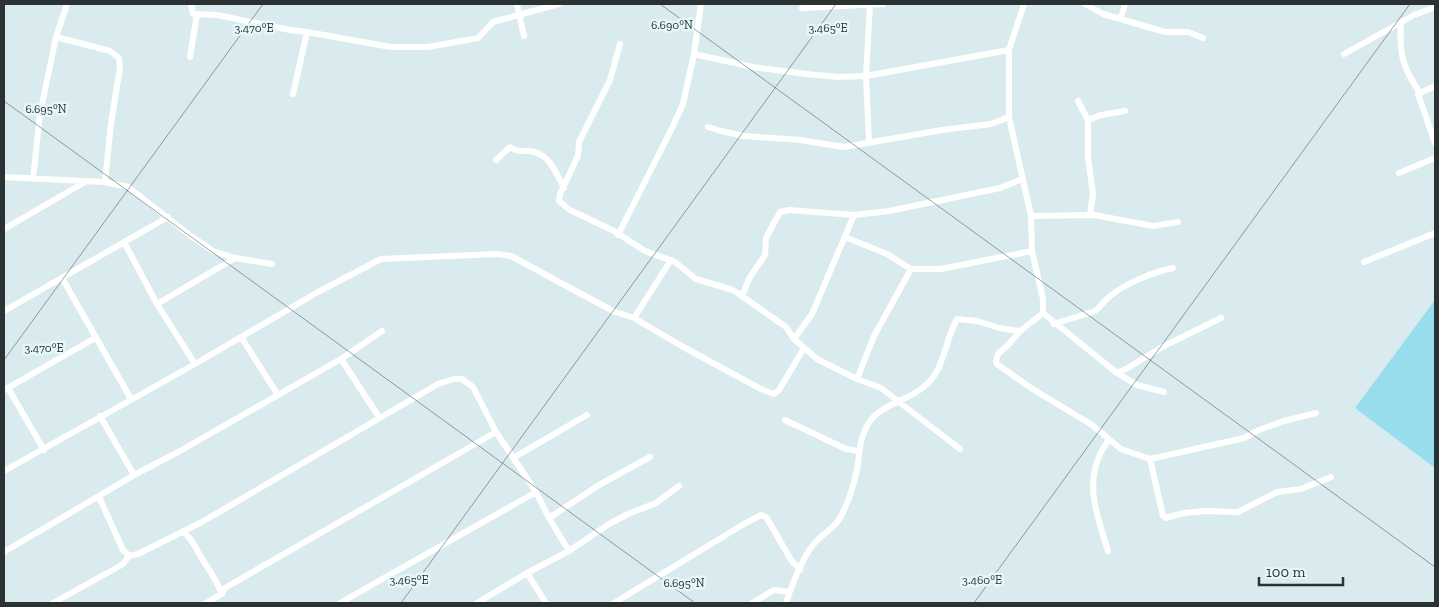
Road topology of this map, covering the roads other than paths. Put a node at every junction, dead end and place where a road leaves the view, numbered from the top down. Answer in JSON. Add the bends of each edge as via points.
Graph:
{"nodes":[{"id":1,"x":67,"y":4,"type":"edge"},
{"id":2,"x":191,"y":4,"type":"edge"},
{"id":3,"x":517,"y":4,"type":"edge"},
{"id":4,"x":559,"y":4,"type":"edge"},
{"id":5,"x":701,"y":4,"type":"edge"},
{"id":6,"x":870,"y":4,"type":"edge"},
{"id":7,"x":883,"y":4,"type":"edge"},
{"id":8,"x":1024,"y":4,"type":"edge"},
{"id":9,"x":1085,"y":4,"type":"edge"},
{"id":10,"x":1125,"y":4,"type":"edge"},
{"id":11,"x":1435,"y":6,"type":"edge"},
{"id":12,"x":802,"y":8,"type":"dead end"},
{"id":13,"x":197,"y":14,"type":"junction"},
{"id":14,"x":520,"y":15,"type":"junction"},
{"id":15,"x":1121,"y":18,"type":"junction"},
{"id":16,"x":1401,"y":22,"type":"junction"},
{"id":17,"x":307,"y":32,"type":"junction"},
{"id":18,"x":524,"y":36,"type":"dead end"},
{"id":19,"x":56,"y":37,"type":"junction"},
{"id":20,"x":1203,"y":38,"type":"dead end"},
{"id":21,"x":620,"y":44,"type":"dead end"},
{"id":22,"x":1008,"y":50,"type":"junction"},
{"id":23,"x":694,"y":54,"type":"junction"},
{"id":24,"x":1344,"y":54,"type":"dead end"},
{"id":25,"x":190,"y":57,"type":"dead end"},
{"id":26,"x":866,"y":76,"type":"junction"},
{"id":27,"x":1435,"y":86,"type":"edge"},
{"id":28,"x":1420,"y":93,"type":"junction"},
{"id":29,"x":293,"y":94,"type":"dead end"},
{"id":30,"x":1078,"y":101,"type":"dead end"},
{"id":31,"x":1125,"y":111,"type":"dead end"},
{"id":32,"x":1010,"y":117,"type":"junction"},
{"id":33,"x":1088,"y":120,"type":"junction"},
{"id":34,"x":708,"y":127,"type":"dead end"},
{"id":35,"x":869,"y":142,"type":"junction"},
{"id":36,"x":1435,"y":143,"type":"edge"},
{"id":37,"x":1435,"y":158,"type":"edge"},
{"id":38,"x":496,"y":160,"type":"dead end"},
{"id":39,"x":1399,"y":173,"type":"dead end"},
{"id":40,"x":4,"y":177,"type":"edge"},
{"id":41,"x":33,"y":179,"type":"junction"},
{"id":42,"x":1022,"y":179,"type":"junction"},
{"id":43,"x":85,"y":182,"type":"junction"},
{"id":44,"x":105,"y":182,"type":"junction"},
{"id":45,"x":564,"y":188,"type":"junction"},
{"id":46,"x":854,"y":215,"type":"junction"},
{"id":47,"x":1090,"y":215,"type":"junction"},
{"id":48,"x":1031,"y":216,"type":"junction"},
{"id":49,"x":168,"y":217,"type":"junction"},
{"id":50,"x":1178,"y":222,"type":"dead end"},
{"id":51,"x":4,"y":229,"type":"edge"},
{"id":52,"x":1435,"y":233,"type":"edge"},
{"id":53,"x":618,"y":235,"type":"junction"},
{"id":54,"x":845,"y":237,"type":"junction"},
{"id":55,"x":124,"y":242,"type":"junction"},
{"id":56,"x":1032,"y":251,"type":"junction"},
{"id":57,"x":235,"y":258,"type":"junction"},
{"id":58,"x":671,"y":260,"type":"junction"},
{"id":59,"x":1364,"y":262,"type":"dead end"},
{"id":60,"x":272,"y":264,"type":"dead end"},
{"id":61,"x":1173,"y":268,"type":"dead end"},
{"id":62,"x":911,"y":269,"type":"junction"},
{"id":63,"x":62,"y":278,"type":"junction"},
{"id":64,"x":742,"y":296,"type":"junction"},
{"id":65,"x":157,"y":304,"type":"junction"},
{"id":66,"x":4,"y":311,"type":"edge"},
{"id":67,"x":1043,"y":314,"type":"junction"},
{"id":68,"x":634,"y":318,"type":"junction"},
{"id":69,"x":1220,"y":318,"type":"dead end"},
{"id":70,"x":1054,"y":324,"type":"junction"},
{"id":71,"x":1020,"y":331,"type":"junction"},
{"id":72,"x":382,"y":332,"type":"dead end"},
{"id":73,"x":241,"y":336,"type":"junction"},
{"id":74,"x":96,"y":338,"type":"junction"},
{"id":75,"x":794,"y":340,"type":"junction"},
{"id":76,"x":804,"y":348,"type":"junction"},
{"id":77,"x":341,"y":360,"type":"junction"},
{"id":78,"x":195,"y":364,"type":"junction"},
{"id":79,"x":1117,"y":373,"type":"junction"},
{"id":80,"x":857,"y":380,"type":"junction"},
{"id":81,"x":6,"y":389,"type":"edge"},
{"id":82,"x":1164,"y":392,"type":"dead end"},
{"id":83,"x":278,"y":395,"type":"junction"},
{"id":84,"x":131,"y":399,"type":"junction"},
{"id":85,"x":900,"y":402,"type":"junction"},
{"id":86,"x":1316,"y":413,"type":"dead end"},
{"id":87,"x":587,"y":415,"type":"dead end"},
{"id":88,"x":100,"y":416,"type":"junction"},
{"id":89,"x":379,"y":417,"type":"junction"},
{"id":90,"x":785,"y":420,"type":"dead end"},
{"id":91,"x":496,"y":432,"type":"junction"},
{"id":92,"x":1109,"y":439,"type":"junction"},
{"id":93,"x":960,"y":449,"type":"dead end"},
{"id":94,"x":44,"y":450,"type":"junction"},
{"id":95,"x":858,"y":451,"type":"junction"},
{"id":96,"x":650,"y":457,"type":"dead end"},
{"id":97,"x":513,"y":458,"type":"junction"},
{"id":98,"x":1150,"y":459,"type":"junction"},
{"id":99,"x":4,"y":471,"type":"edge"},
{"id":100,"x":134,"y":475,"type":"junction"},
{"id":101,"x":1331,"y":478,"type":"dead end"},
{"id":102,"x":679,"y":486,"type":"dead end"},
{"id":103,"x":536,"y":492,"type":"junction"},
{"id":104,"x":99,"y":497,"type":"junction"},
{"id":105,"x":549,"y":518,"type":"junction"},
{"id":106,"x":184,"y":532,"type":"junction"},
{"id":107,"x":1108,"y":550,"type":"dead end"},
{"id":108,"x":569,"y":551,"type":"junction"},
{"id":109,"x":4,"y":552,"type":"edge"},
{"id":110,"x":129,"y":556,"type":"junction"},
{"id":111,"x":800,"y":570,"type":"junction"},
{"id":112,"x":527,"y":573,"type":"junction"},
{"id":113,"x":789,"y":592,"type":"junction"},
{"id":114,"x":222,"y":594,"type":"junction"},
{"id":115,"x":53,"y":603,"type":"edge"},
{"id":116,"x":206,"y":603,"type":"edge"},
{"id":117,"x":340,"y":603,"type":"edge"},
{"id":118,"x":477,"y":603,"type":"edge"},
{"id":119,"x":546,"y":603,"type":"edge"},
{"id":120,"x":614,"y":603,"type":"edge"},
{"id":121,"x":752,"y":603,"type":"edge"},
{"id":122,"x":786,"y":603,"type":"edge"}],
"edges":[{"from":1,"to":19,"type":"street"},
{"from":2,"to":13,"type":"street","via":[[193,14]]},
{"from":3,"to":14,"type":"street"},
{"from":4,"to":14,"type":"street"},
{"from":5,"to":23,"type":"street"},
{"from":6,"to":7,"type":"street"},
{"from":6,"to":12,"type":"street"},
{"from":6,"to":26,"type":"street"},
{"from":8,"to":22,"type":"street"},
{"from":9,"to":15,"type":"street","via":[[1102,14]]},
{"from":10,"to":15,"type":"street"},
{"from":11,"to":16,"type":"street"},
{"from":13,"to":17,"type":"street"},
{"from":13,"to":25,"type":"street"},
{"from":14,"to":17,"type":"street","via":[[493,22],[478,38],[428,47],[392,46]]},
{"from":14,"to":18,"type":"street"},
{"from":15,"to":20,"type":"street","via":[[1165,32],[1188,32]]},
{"from":16,"to":24,"type":"street"},
{"from":16,"to":28,"type":"street","via":[[1403,63]]},
{"from":17,"to":29,"type":"street"},
{"from":19,"to":41,"type":"street","via":[[40,114]]},
{"from":19,"to":44,"type":"street","via":[[110,51],[119,58]]},
{"from":21,"to":45,"type":"street","via":[[610,80],[579,142],[578,156]]},
{"from":22,"to":26,"type":"street"},
{"from":22,"to":32,"type":"street"},
{"from":23,"to":26,"type":"street","via":[[806,74]]},
{"from":23,"to":53,"type":"street","via":[[683,104]]},
{"from":26,"to":35,"type":"street"},
{"from":27,"to":28,"type":"street"},
{"from":28,"to":36,"type":"street"},
{"from":30,"to":33,"type":"street"},
{"from":31,"to":33,"type":"street"},
{"from":32,"to":35,"type":"street","via":[[991,124]]},
{"from":32,"to":42,"type":"street"},
{"from":33,"to":47,"type":"street","via":[[1088,158],[1093,194]]},
{"from":34,"to":35,"type":"street","via":[[744,136],[838,146]]},
{"from":37,"to":39,"type":"street"},
{"from":38,"to":45,"type":"street","via":[[510,147],[518,152],[536,153],[553,166]]},
{"from":40,"to":41,"type":"street"},
{"from":41,"to":43,"type":"street"},
{"from":42,"to":46,"type":"street","via":[[1000,188],[960,197]]},
{"from":42,"to":48,"type":"street"},
{"from":43,"to":44,"type":"street"},
{"from":43,"to":51,"type":"street"},
{"from":44,"to":49,"type":"street","via":[[128,187]]},
{"from":45,"to":53,"type":"street","via":[[559,201]]},
{"from":46,"to":54,"type":"street"},
{"from":46,"to":64,"type":"street","via":[[780,212],[766,238],[763,258]]},
{"from":47,"to":48,"type":"street"},
{"from":47,"to":50,"type":"street","via":[[1152,226]]},
{"from":48,"to":56,"type":"street"},
{"from":49,"to":55,"type":"street"},
{"from":49,"to":57,"type":"street","via":[[213,251]]},
{"from":52,"to":59,"type":"street"},
{"from":53,"to":58,"type":"street","via":[[649,254]]},
{"from":54,"to":62,"type":"street","via":[[887,254]]},
{"from":54,"to":75,"type":"street","via":[[812,314]]},
{"from":55,"to":63,"type":"street"},
{"from":55,"to":65,"type":"street"},
{"from":56,"to":62,"type":"street","via":[[941,269]]},
{"from":56,"to":67,"type":"street","via":[[1043,298]]},
{"from":57,"to":60,"type":"street"},
{"from":57,"to":65,"type":"street"},
{"from":58,"to":64,"type":"street","via":[[696,279]]},
{"from":58,"to":68,"type":"street"},
{"from":61,"to":70,"type":"street","via":[[1138,280],[1110,296],[1095,311]]},
{"from":62,"to":80,"type":"street","via":[[874,336]]},
{"from":63,"to":66,"type":"street"},
{"from":63,"to":74,"type":"street"},
{"from":64,"to":75,"type":"street","via":[[786,327]]},
{"from":65,"to":78,"type":"street"},
{"from":67,"to":70,"type":"street"},
{"from":67,"to":71,"type":"street"},
{"from":68,"to":73,"type":"street","via":[[613,311],[511,256],[381,259]]},
{"from":68,"to":76,"type":"street","via":[[774,394]]},
{"from":69,"to":79,"type":"street"},
{"from":70,"to":79,"type":"street"},
{"from":71,"to":85,"type":"street","via":[[957,319],[930,381]]},
{"from":71,"to":92,"type":"street","via":[[998,354],[997,364]]},
{"from":72,"to":77,"type":"street"},
{"from":73,"to":78,"type":"street"},
{"from":73,"to":83,"type":"street"},
{"from":74,"to":81,"type":"street"},
{"from":74,"to":84,"type":"street"},
{"from":75,"to":76,"type":"street"},
{"from":76,"to":80,"type":"street","via":[[817,359]]},
{"from":77,"to":83,"type":"street"},
{"from":77,"to":89,"type":"street"},
{"from":78,"to":84,"type":"street"},
{"from":79,"to":82,"type":"street","via":[[1137,384]]},
{"from":80,"to":85,"type":"street","via":[[881,388]]},
{"from":81,"to":94,"type":"street"},
{"from":83,"to":100,"type":"street"},
{"from":84,"to":88,"type":"street"},
{"from":85,"to":93,"type":"street"},
{"from":85,"to":95,"type":"street","via":[[879,412],[872,420]]},
{"from":86,"to":98,"type":"street","via":[[1267,427],[1244,438]]},
{"from":87,"to":97,"type":"street"},
{"from":88,"to":94,"type":"street"},
{"from":88,"to":100,"type":"street"},
{"from":89,"to":91,"type":"street","via":[[438,384],[454,378],[462,379],[473,387]]},
{"from":89,"to":106,"type":"street"},
{"from":90,"to":95,"type":"street"},
{"from":91,"to":97,"type":"street"},
{"from":91,"to":114,"type":"street","via":[[225,588]]},
{"from":92,"to":98,"type":"street","via":[[1121,449]]},
{"from":92,"to":107,"type":"street","via":[[1098,458],[1092,482],[1096,512]]},
{"from":94,"to":99,"type":"street"},
{"from":95,"to":111,"type":"street","via":[[854,479],[838,521],[812,546]]},
{"from":96,"to":105,"type":"street"},
{"from":97,"to":103,"type":"street"},
{"from":98,"to":101,"type":"street","via":[[1166,518],[1205,511],[1238,512],[1278,492],[1300,489]]},
{"from":100,"to":104,"type":"street"},
{"from":102,"to":108,"type":"street","via":[[656,503],[609,524]]},
{"from":103,"to":105,"type":"street"},
{"from":103,"to":117,"type":"street"},
{"from":104,"to":109,"type":"street"},
{"from":104,"to":110,"type":"street","via":[[123,550]]},
{"from":105,"to":108,"type":"street"},
{"from":106,"to":110,"type":"street"},
{"from":106,"to":114,"type":"street","via":[[196,546]]},
{"from":108,"to":112,"type":"street"},
{"from":110,"to":115,"type":"street","via":[[123,564]]},
{"from":111,"to":113,"type":"street"},
{"from":111,"to":120,"type":"street","via":[[766,517],[761,515]]},
{"from":112,"to":118,"type":"street"},
{"from":112,"to":119,"type":"street"},
{"from":113,"to":121,"type":"street","via":[[774,590]]},
{"from":113,"to":122,"type":"street"},
{"from":114,"to":116,"type":"street"}]}
